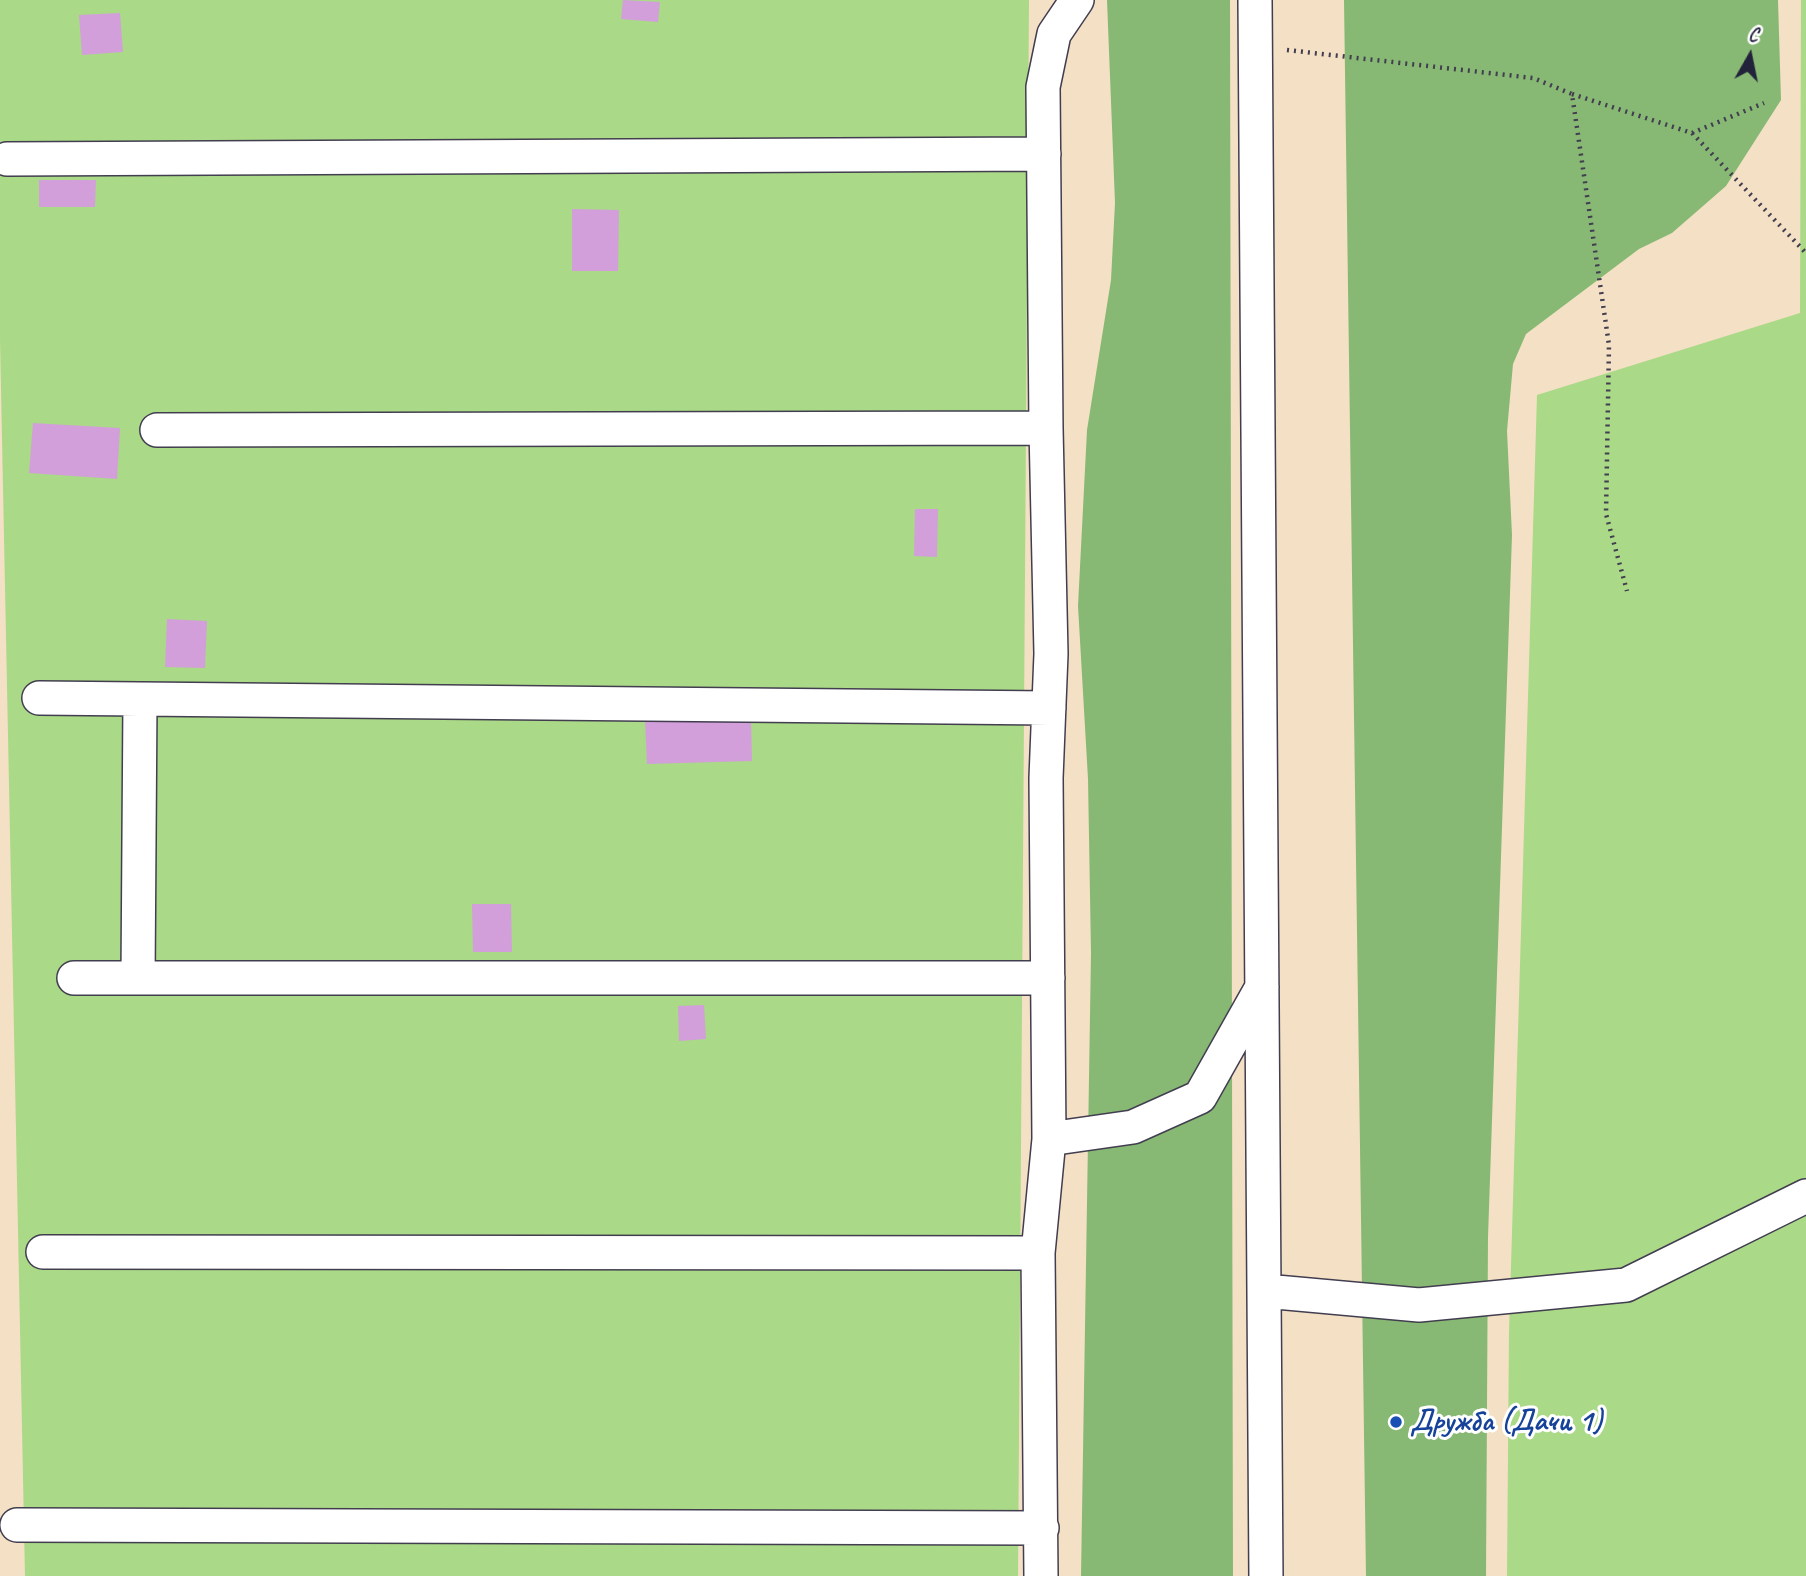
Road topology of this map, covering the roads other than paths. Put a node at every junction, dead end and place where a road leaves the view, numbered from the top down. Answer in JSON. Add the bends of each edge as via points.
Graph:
{"nodes":[{"id":1,"x":1077,"y":0,"type":"edge"},
{"id":2,"x":1255,"y":0,"type":"edge"},
{"id":3,"x":1044,"y":154,"type":"junction"},
{"id":4,"x":7,"y":159,"type":"dead end"},
{"id":5,"x":1046,"y":428,"type":"junction"},
{"id":6,"x":156,"y":430,"type":"dead end"},
{"id":7,"x":39,"y":698,"type":"dead end"},
{"id":8,"x":140,"y":700,"type":"junction"},
{"id":9,"x":1049,"y":708,"type":"junction"},
{"id":10,"x":74,"y":978,"type":"dead end"},
{"id":11,"x":138,"y":978,"type":"junction"},
{"id":12,"x":1048,"y":978,"type":"junction"},
{"id":13,"x":1263,"y":986,"type":"junction"},
{"id":14,"x":1049,"y":1139,"type":"junction"},
{"id":15,"x":1806,"y":1196,"type":"edge"},
{"id":16,"x":43,"y":1252,"type":"dead end"},
{"id":17,"x":1038,"y":1252,"type":"junction"},
{"id":18,"x":1265,"y":1291,"type":"junction"},
{"id":19,"x":17,"y":1525,"type":"dead end"},
{"id":20,"x":1042,"y":1528,"type":"junction"},
{"id":21,"x":1041,"y":1576,"type":"edge"},
{"id":22,"x":1266,"y":1576,"type":"edge"}],
"edges":[{"from":1,"to":3,"type":"street","via":[[1054,34],[1043,87]]},
{"from":2,"to":13,"type":"street"},
{"from":3,"to":4,"type":"street"},
{"from":3,"to":5,"type":"street"},
{"from":5,"to":6,"type":"street"},
{"from":5,"to":9,"type":"street"},
{"from":7,"to":8,"type":"street"},
{"from":8,"to":9,"type":"street"},
{"from":8,"to":11,"type":"street"},
{"from":9,"to":12,"type":"street"},
{"from":10,"to":11,"type":"street"},
{"from":11,"to":12,"type":"street"},
{"from":12,"to":14,"type":"street"},
{"from":13,"to":14,"type":"street","via":[[1200,1097],[1133,1127]]},
{"from":13,"to":18,"type":"street"},
{"from":14,"to":17,"type":"street"},
{"from":15,"to":18,"type":"street","via":[[1626,1284],[1419,1305]]},
{"from":16,"to":17,"type":"street"},
{"from":17,"to":20,"type":"street"},
{"from":18,"to":22,"type":"street"},
{"from":19,"to":20,"type":"street"},
{"from":20,"to":21,"type":"street"}]}
